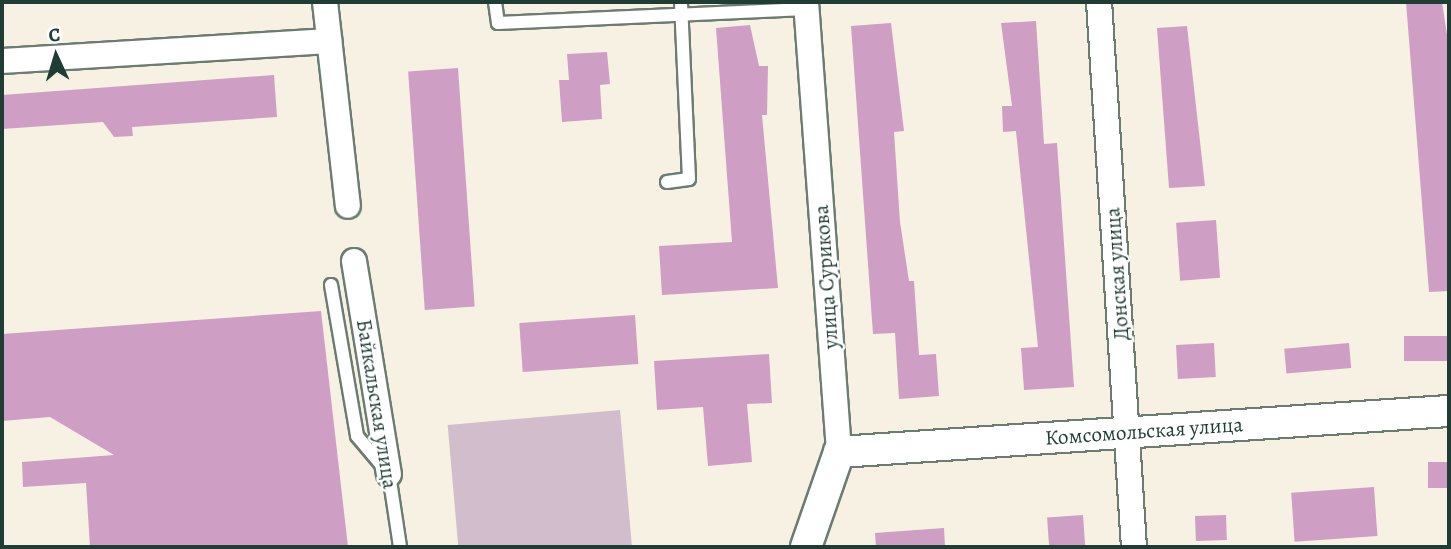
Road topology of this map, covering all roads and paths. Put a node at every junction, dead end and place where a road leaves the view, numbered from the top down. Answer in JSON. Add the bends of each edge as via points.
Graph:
{"nodes":[{"id":1,"x":325,"y":2,"type":"edge"},
{"id":2,"x":495,"y":2,"type":"edge"},
{"id":3,"x":681,"y":2,"type":"edge"},
{"id":4,"x":1099,"y":2,"type":"edge"},
{"id":5,"x":806,"y":6,"type":"edge"},
{"id":6,"x":682,"y":16,"type":"junction"},
{"id":7,"x":329,"y":41,"type":"junction"},
{"id":8,"x":2,"y":61,"type":"edge"},
{"id":9,"x":667,"y":182,"type":"dead end"},
{"id":10,"x":348,"y":206,"type":"dead end"},
{"id":11,"x":354,"y":261,"type":"dead end"},
{"id":12,"x":331,"y":285,"type":"dead end"},
{"id":13,"x":1449,"y":411,"type":"edge"},
{"id":14,"x":1127,"y":432,"type":"junction"},
{"id":15,"x":839,"y":452,"type":"junction"},
{"id":16,"x":389,"y":474,"type":"junction"},
{"id":17,"x":400,"y":547,"type":"edge"},
{"id":18,"x":806,"y":547,"type":"edge"},
{"id":19,"x":1134,"y":547,"type":"edge"}],
"edges":[{"from":1,"to":7,"type":"street"},
{"from":2,"to":6,"type":"lane","via":[[498,23]]},
{"from":3,"to":6,"type":"lane"},
{"from":4,"to":14,"type":"street","name":"Донская улица"},
{"from":5,"to":6,"type":"lane"},
{"from":5,"to":15,"type":"street","name":"улица Сурикова"},
{"from":6,"to":9,"type":"lane","via":[[689,179]]},
{"from":7,"to":8,"type":"street"},
{"from":7,"to":10,"type":"street"},
{"from":11,"to":16,"type":"street","name":"Байкальская улица"},
{"from":12,"to":16,"type":"lane","via":[[357,436]]},
{"from":13,"to":14,"type":"street","name":"Комсомольская улица"},
{"from":14,"to":15,"type":"street","name":"Комсомольская улица"},
{"from":14,"to":19,"type":"street","name":"Донская улица"},
{"from":15,"to":18,"type":"street","name":"улица Сурикова"},
{"from":16,"to":17,"type":"lane","name":"Байкальская улица"}]}
